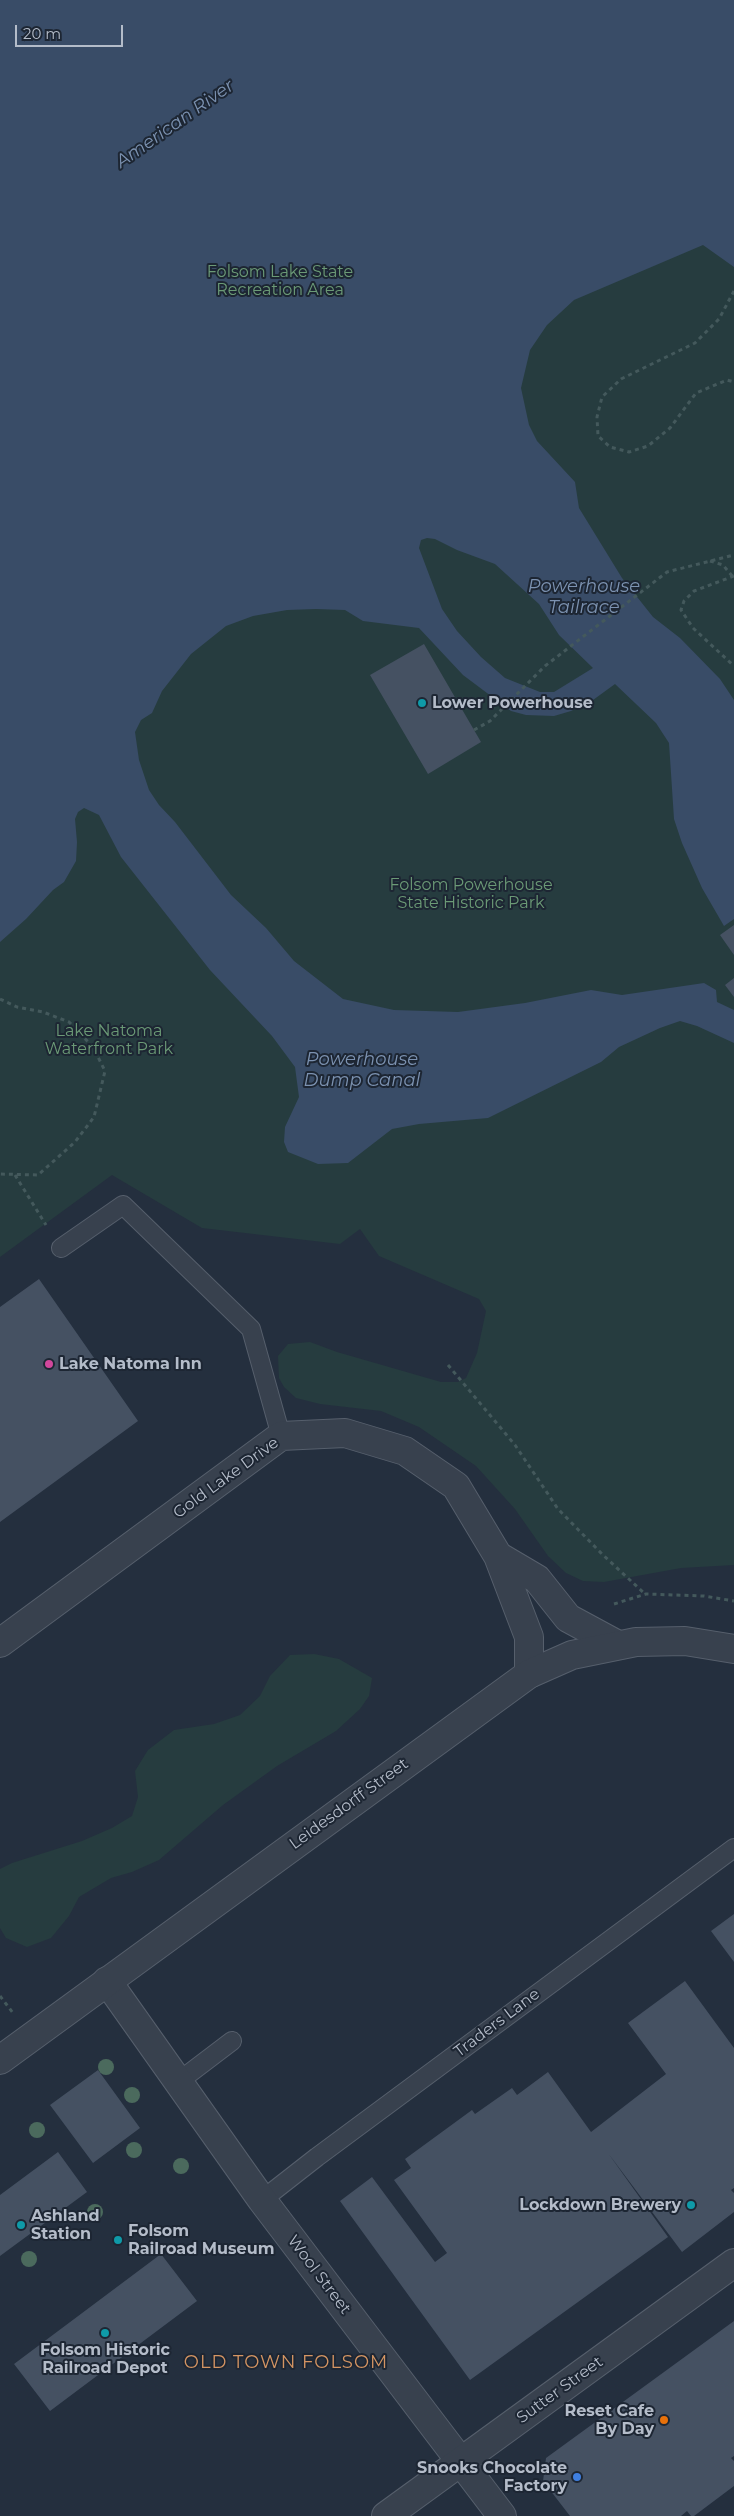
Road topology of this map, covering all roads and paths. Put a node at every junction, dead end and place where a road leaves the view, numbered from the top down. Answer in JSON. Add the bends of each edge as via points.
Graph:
{"nodes":[{"id":1,"x":734,"y":291,"type":"edge"},
{"id":2,"x":734,"y":382,"type":"edge"},
{"id":3,"x":734,"y":554,"type":"edge"},
{"id":4,"x":709,"y":561,"type":"junction"},
{"id":5,"x":734,"y":576,"type":"edge"},
{"id":6,"x":734,"y":666,"type":"edge"},
{"id":7,"x":474,"y":730,"type":"dead end"},
{"id":8,"x":0,"y":999,"type":"edge"},
{"id":9,"x":0,"y":1174,"type":"edge"},
{"id":10,"x":15,"y":1174,"type":"junction"},
{"id":11,"x":47,"y":1226,"type":"dead end"},
{"id":12,"x":61,"y":1248,"type":"dead end"},
{"id":13,"x":448,"y":1365,"type":"dead end"},
{"id":14,"x":281,"y":1436,"type":"junction"},
{"id":15,"x":498,"y":1556,"type":"junction"},
{"id":16,"x":646,"y":1594,"type":"dead end"},
{"id":17,"x":0,"y":1643,"type":"edge"},
{"id":18,"x":618,"y":1645,"type":"junction"},
{"id":19,"x":734,"y":1649,"type":"edge"},
{"id":20,"x":530,"y":1674,"type":"junction"},
{"id":21,"x":734,"y":1848,"type":"edge"},
{"id":22,"x":107,"y":1982,"type":"junction"},
{"id":23,"x":232,"y":2041,"type":"dead end"},
{"id":24,"x":0,"y":2060,"type":"edge"},
{"id":25,"x":178,"y":2082,"type":"junction"},
{"id":26,"x":262,"y":2200,"type":"junction"},
{"id":27,"x":734,"y":2263,"type":"edge"},
{"id":28,"x":460,"y":2462,"type":"junction"},
{"id":29,"x":386,"y":2516,"type":"edge"},
{"id":30,"x":502,"y":2516,"type":"edge"}],
"edges":[{"from":1,"to":2,"type":"path","via":[[719,319],[695,343],[621,380],[602,397],[597,417],[598,436],[610,447],[629,452],[648,446],[670,428],[696,393],[727,380]]},
{"from":3,"to":4,"type":"path"},
{"from":4,"to":5,"type":"path","via":[[723,565]]},
{"from":4,"to":7,"type":"path","via":[[667,572],[545,666],[490,721]]},
{"from":5,"to":6,"type":"path","via":[[694,591],[684,601],[681,610],[693,628]]},
{"from":8,"to":10,"type":"path","via":[[69,1022],[93,1047],[104,1071],[94,1117],[75,1142],[38,1174]]},
{"from":9,"to":10,"type":"path"},
{"from":10,"to":11,"type":"path"},
{"from":12,"to":14,"type":"lane","via":[[123,1205],[251,1329]]},
{"from":13,"to":16,"type":"path","via":[[516,1445],[558,1509],[602,1555]]},
{"from":14,"to":15,"type":"street","name":"Gold Lake Drive","via":[[345,1433],[405,1451],[456,1486]]},
{"from":14,"to":17,"type":"street","name":"Gold Lake Drive"},
{"from":15,"to":18,"type":"street","name":"Gold Lake Drive","via":[[537,1580],[568,1618]]},
{"from":15,"to":20,"type":"street","name":"Gold Lake Drive","via":[[528,1637]]},
{"from":18,"to":19,"type":"street","name":"Leidesdorff Street","via":[[665,1640]]},
{"from":18,"to":20,"type":"street","name":"Leidesdorff Street","via":[[572,1656]]},
{"from":20,"to":22,"type":"street","name":"Leidesdorff Street"},
{"from":21,"to":26,"type":"lane","name":"Traders Lane"},
{"from":22,"to":24,"type":"street","name":"Leidesdorff Street"},
{"from":22,"to":25,"type":"street","name":"Wool Street"},
{"from":23,"to":25,"type":"lane"},
{"from":25,"to":26,"type":"street","name":"Wool Street"},
{"from":26,"to":28,"type":"street","name":"Wool Street"},
{"from":27,"to":28,"type":"street","name":"Sutter Street"},
{"from":28,"to":29,"type":"street","name":"Sutter Street"},
{"from":28,"to":30,"type":"street","name":"Wool Street"}]}
